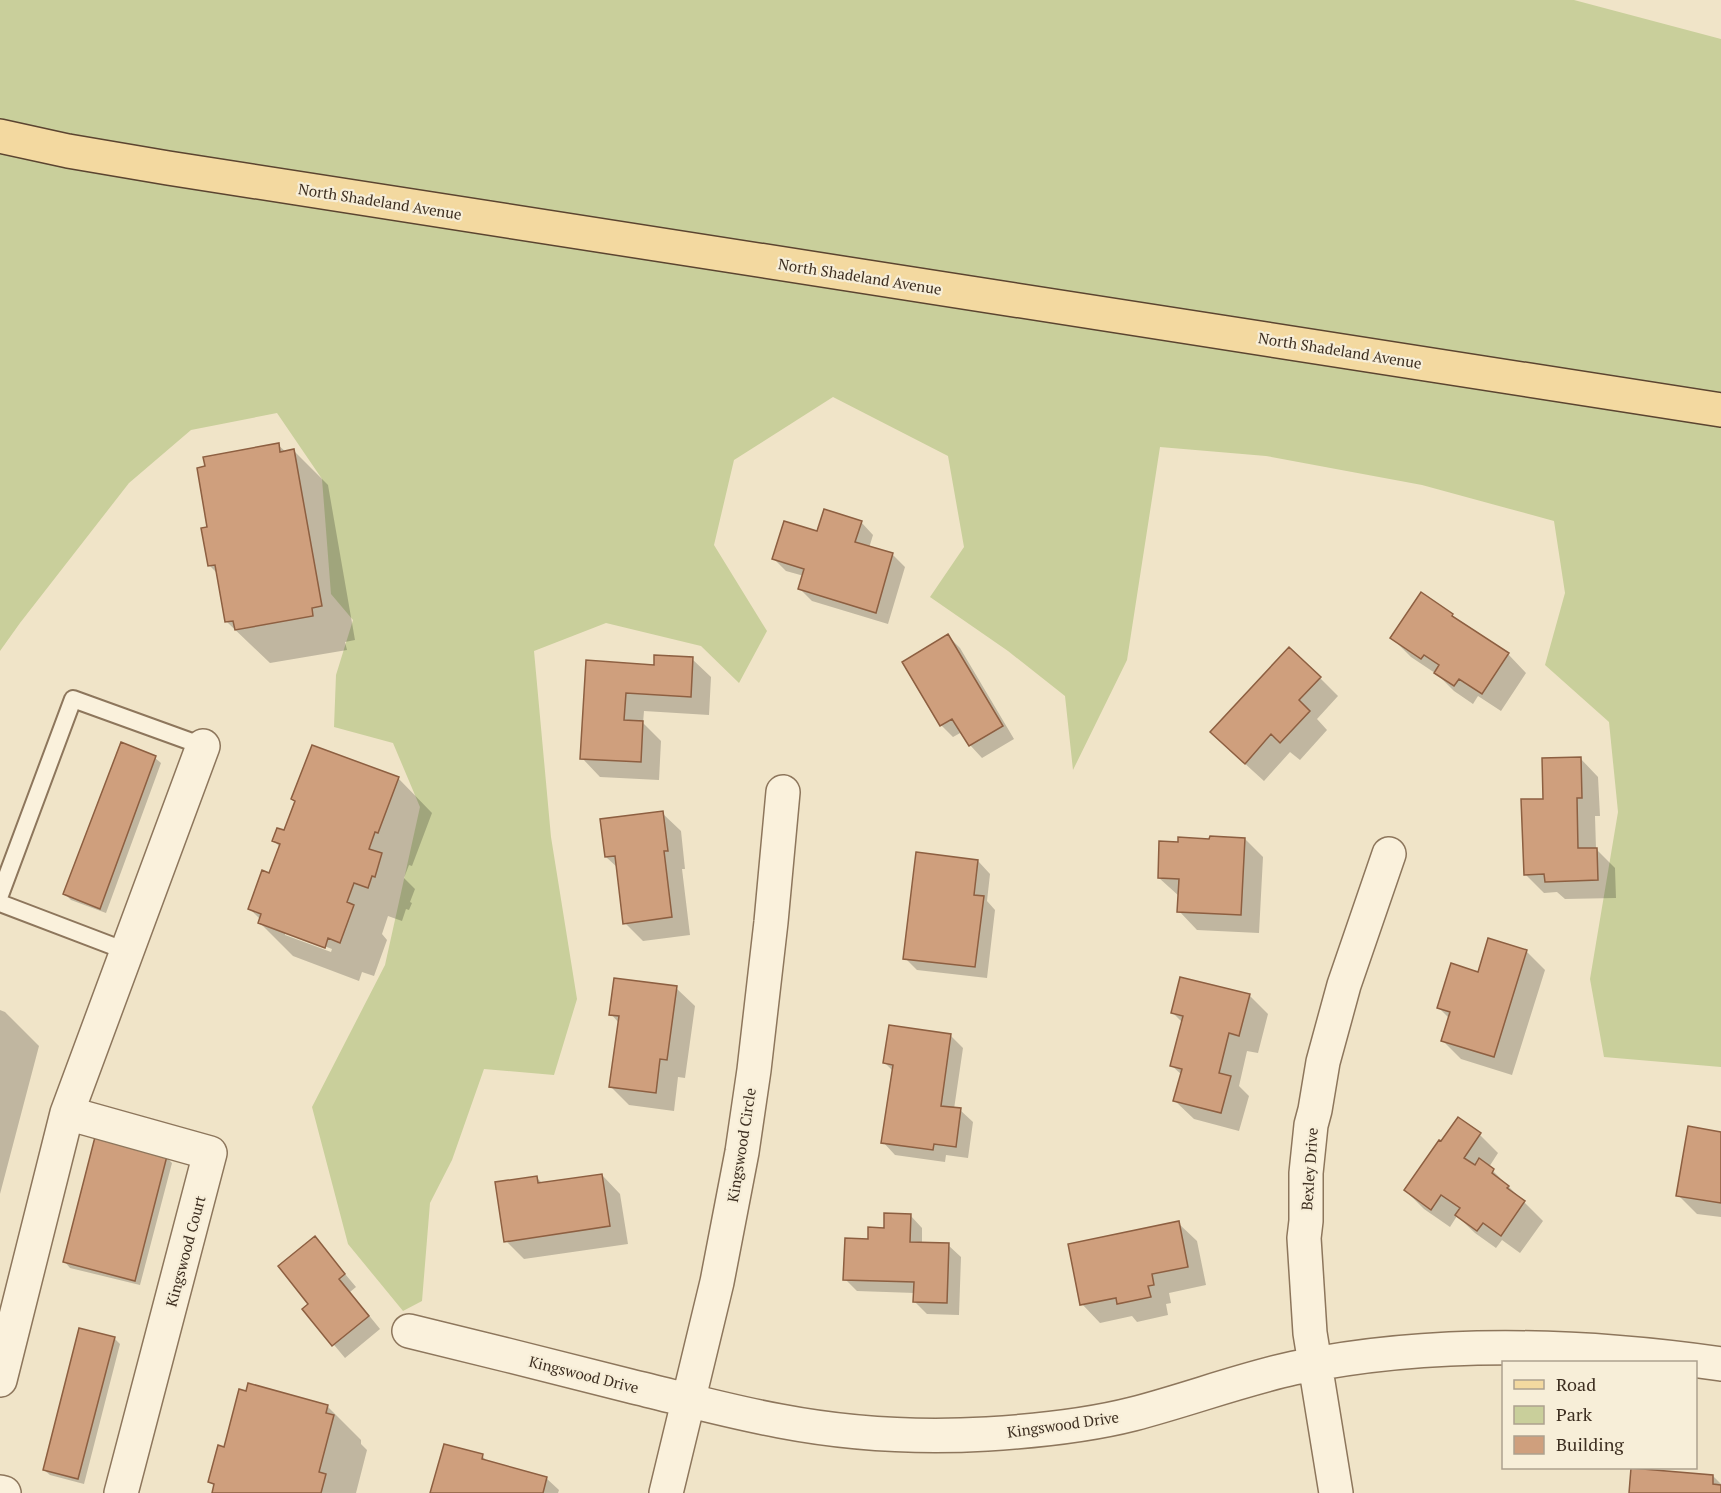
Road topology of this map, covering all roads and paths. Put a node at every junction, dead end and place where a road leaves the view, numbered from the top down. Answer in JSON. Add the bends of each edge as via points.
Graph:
{"nodes":[{"id":1,"x":0,"y":136,"type":"edge"},
{"id":2,"x":1721,"y":410,"type":"edge"},
{"id":3,"x":202,"y":746,"type":"joint"},
{"id":4,"x":783,"y":792,"type":"dead end"},
{"id":5,"x":1389,"y":854,"type":"dead end"},
{"id":6,"x":0,"y":895,"type":"edge"},
{"id":7,"x":0,"y":903,"type":"edge"},
{"id":8,"x":126,"y":951,"type":"junction"},
{"id":9,"x":67,"y":1113,"type":"junction"},
{"id":10,"x":409,"y":1331,"type":"dead end"},
{"id":11,"x":1694,"y":1361,"type":"edge"},
{"id":12,"x":1697,"y":1361,"type":"edge"},
{"id":13,"x":1315,"y":1364,"type":"junction"},
{"id":14,"x":1721,"y":1364,"type":"edge"},
{"id":15,"x":0,"y":1380,"type":"edge"},
{"id":16,"x":689,"y":1400,"type":"junction"},
{"id":17,"x":121,"y":1493,"type":"edge"},
{"id":18,"x":666,"y":1493,"type":"edge"},
{"id":19,"x":1336,"y":1493,"type":"edge"}],
"edges":[{"from":1,"to":2,"type":"main road","name":"North Shadeland Avenue","via":[[168,168]]},
{"from":3,"to":6,"type":"lane","via":[[73,699]]},
{"from":3,"to":8,"type":"street"},
{"from":4,"to":16,"type":"street","name":"Kingswood Circle","via":[[742,1152]]},
{"from":5,"to":13,"type":"street","name":"Bexley Drive","via":[[1344,985],[1311,1125],[1304,1238]]},
{"from":7,"to":8,"type":"lane"},
{"from":8,"to":9,"type":"street"},
{"from":9,"to":15,"type":"street"},
{"from":9,"to":17,"type":"street","name":"Kingswood Court","via":[[210,1153]]},
{"from":10,"to":16,"type":"street","name":"Kingswood Drive"},
{"from":11,"to":13,"type":"street","name":"Kingswood Drive","via":[[1613,1352],[1480,1348],[1389,1353]]},
{"from":12,"to":14,"type":"street","name":"Kingswood Drive"},
{"from":13,"to":16,"type":"street","name":"Kingswood Drive","via":[[1129,1415],[975,1435],[831,1429]]},
{"from":13,"to":19,"type":"street","name":"Bexley Drive"},
{"from":16,"to":18,"type":"street","name":"Kingswood Circle"}]}
